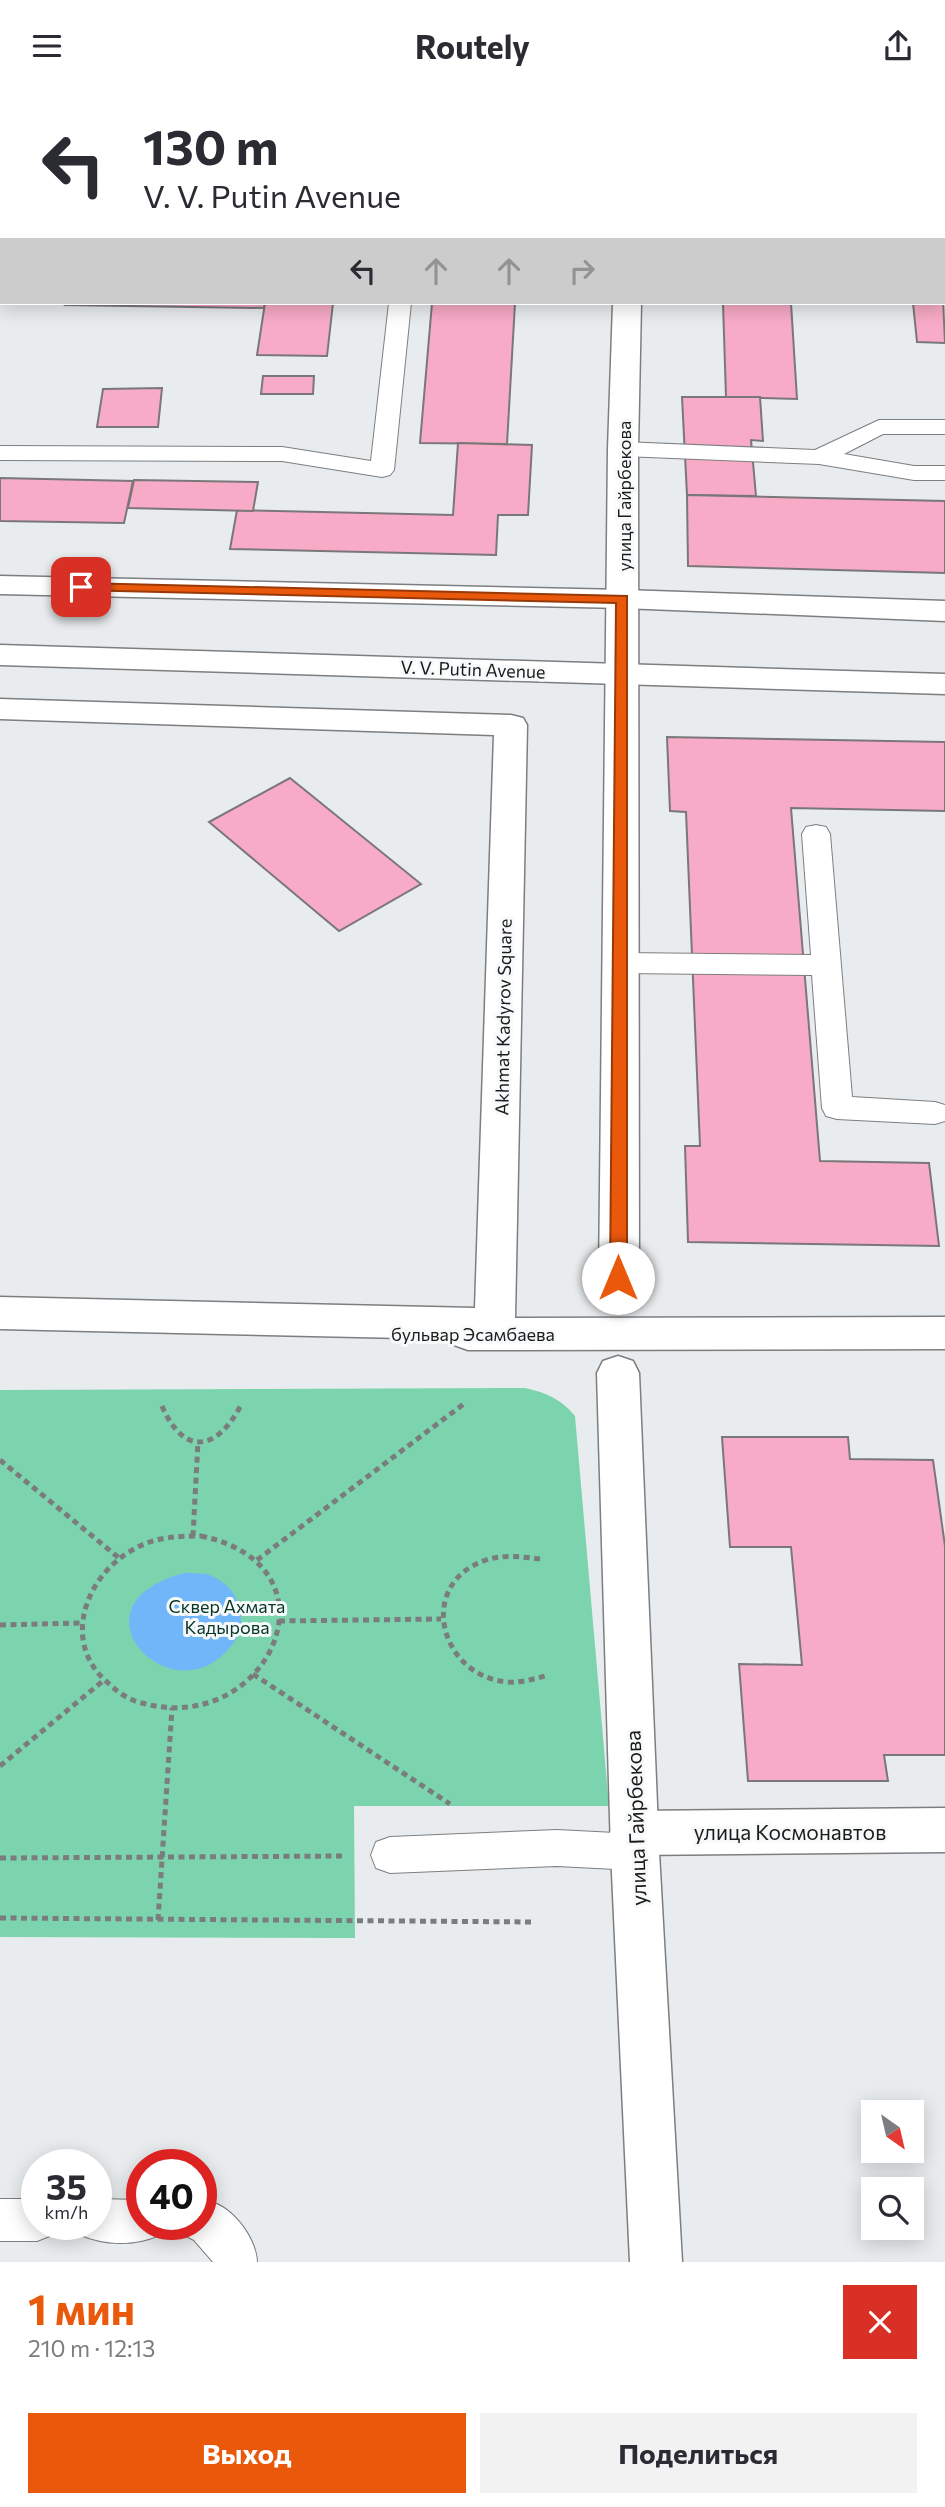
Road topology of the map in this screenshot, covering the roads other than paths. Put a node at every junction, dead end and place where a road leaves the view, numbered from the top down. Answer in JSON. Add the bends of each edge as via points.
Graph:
{"nodes":[{"id":1,"x":400,"y":305,"type":"edge"},
{"id":2,"x":627,"y":305,"type":"edge"},
{"id":3,"x":945,"y":427,"type":"edge"},
{"id":4,"x":623,"y":449,"type":"junction"},
{"id":5,"x":0,"y":453,"type":"edge"},
{"id":6,"x":819,"y":457,"type":"junction"},
{"id":7,"x":945,"y":473,"type":"edge"},
{"id":8,"x":0,"y":585,"type":"edge"},
{"id":9,"x":623,"y":599,"type":"junction"},
{"id":10,"x":945,"y":611,"type":"edge"},
{"id":11,"x":0,"y":655,"type":"edge"},
{"id":12,"x":622,"y":672,"type":"junction"},
{"id":13,"x":945,"y":684,"type":"edge"},
{"id":14,"x":0,"y":709,"type":"edge"},
{"id":15,"x":816,"y":834,"type":"dead end"},
{"id":16,"x":621,"y":963,"type":"junction"},
{"id":17,"x":825,"y":965,"type":"junction"},
{"id":18,"x":935,"y":1113,"type":"dead end"},
{"id":19,"x":618,"y":1278,"type":"dead end"},
{"id":20,"x":0,"y":1313,"type":"edge"},
{"id":21,"x":945,"y":1333,"type":"edge"},
{"id":22,"x":0,"y":1335,"type":"edge"},
{"id":23,"x":618,"y":1373,"type":"dead end"},
{"id":24,"x":945,"y":1830,"type":"edge"},
{"id":25,"x":635,"y":1842,"type":"junction"},
{"id":26,"x":390,"y":1855,"type":"road end"},
{"id":27,"x":0,"y":2220,"type":"edge"},
{"id":28,"x":21,"y":2220,"type":"edge"},
{"id":29,"x":217,"y":2232,"type":"edge"},
{"id":30,"x":235,"y":2262,"type":"edge"},
{"id":31,"x":656,"y":2262,"type":"edge"}],
"edges":[{"from":1,"to":5,"type":"lane","via":[[383,470],[282,454]]},
{"from":2,"to":4,"type":"street","name":"улица Гайрбекова"},
{"from":3,"to":6,"type":"lane","via":[[879,427]]},
{"from":4,"to":6,"type":"lane"},
{"from":4,"to":9,"type":"street","name":"улица Гайрбекова"},
{"from":6,"to":7,"type":"lane","via":[[914,473]]},
{"from":8,"to":9,"type":"street"},
{"from":9,"to":10,"type":"street"},
{"from":9,"to":12,"type":"street","name":"улица Гайрбекова"},
{"from":11,"to":12,"type":"street","name":"V. V. Putin Avenue"},
{"from":12,"to":13,"type":"street","name":"V. V. Putin Avenue"},
{"from":12,"to":16,"type":"street","name":"улица Гайрбекова"},
{"from":14,"to":20,"type":"street","name":"Akhmat Kadyrov Square","via":[[511,725],[495,1324]]},
{"from":15,"to":17,"type":"lane"},
{"from":16,"to":17,"type":"lane"},
{"from":16,"to":19,"type":"street","name":"улица Гайрбекова"},
{"from":17,"to":18,"type":"lane","via":[[837,1108]]},
{"from":21,"to":22,"type":"street","name":"бульвар Эсамбаева"},
{"from":23,"to":25,"type":"street","name":"улица Гайрбекова"},
{"from":24,"to":25,"type":"street","name":"улица Космонавтов"},
{"from":25,"to":26,"type":"lane"},
{"from":25,"to":31,"type":"street","name":"улица Гайрбекова"},
{"from":27,"to":28,"type":"lane"},
{"from":29,"to":30,"type":"lane","via":[[235,2250]]}]}
